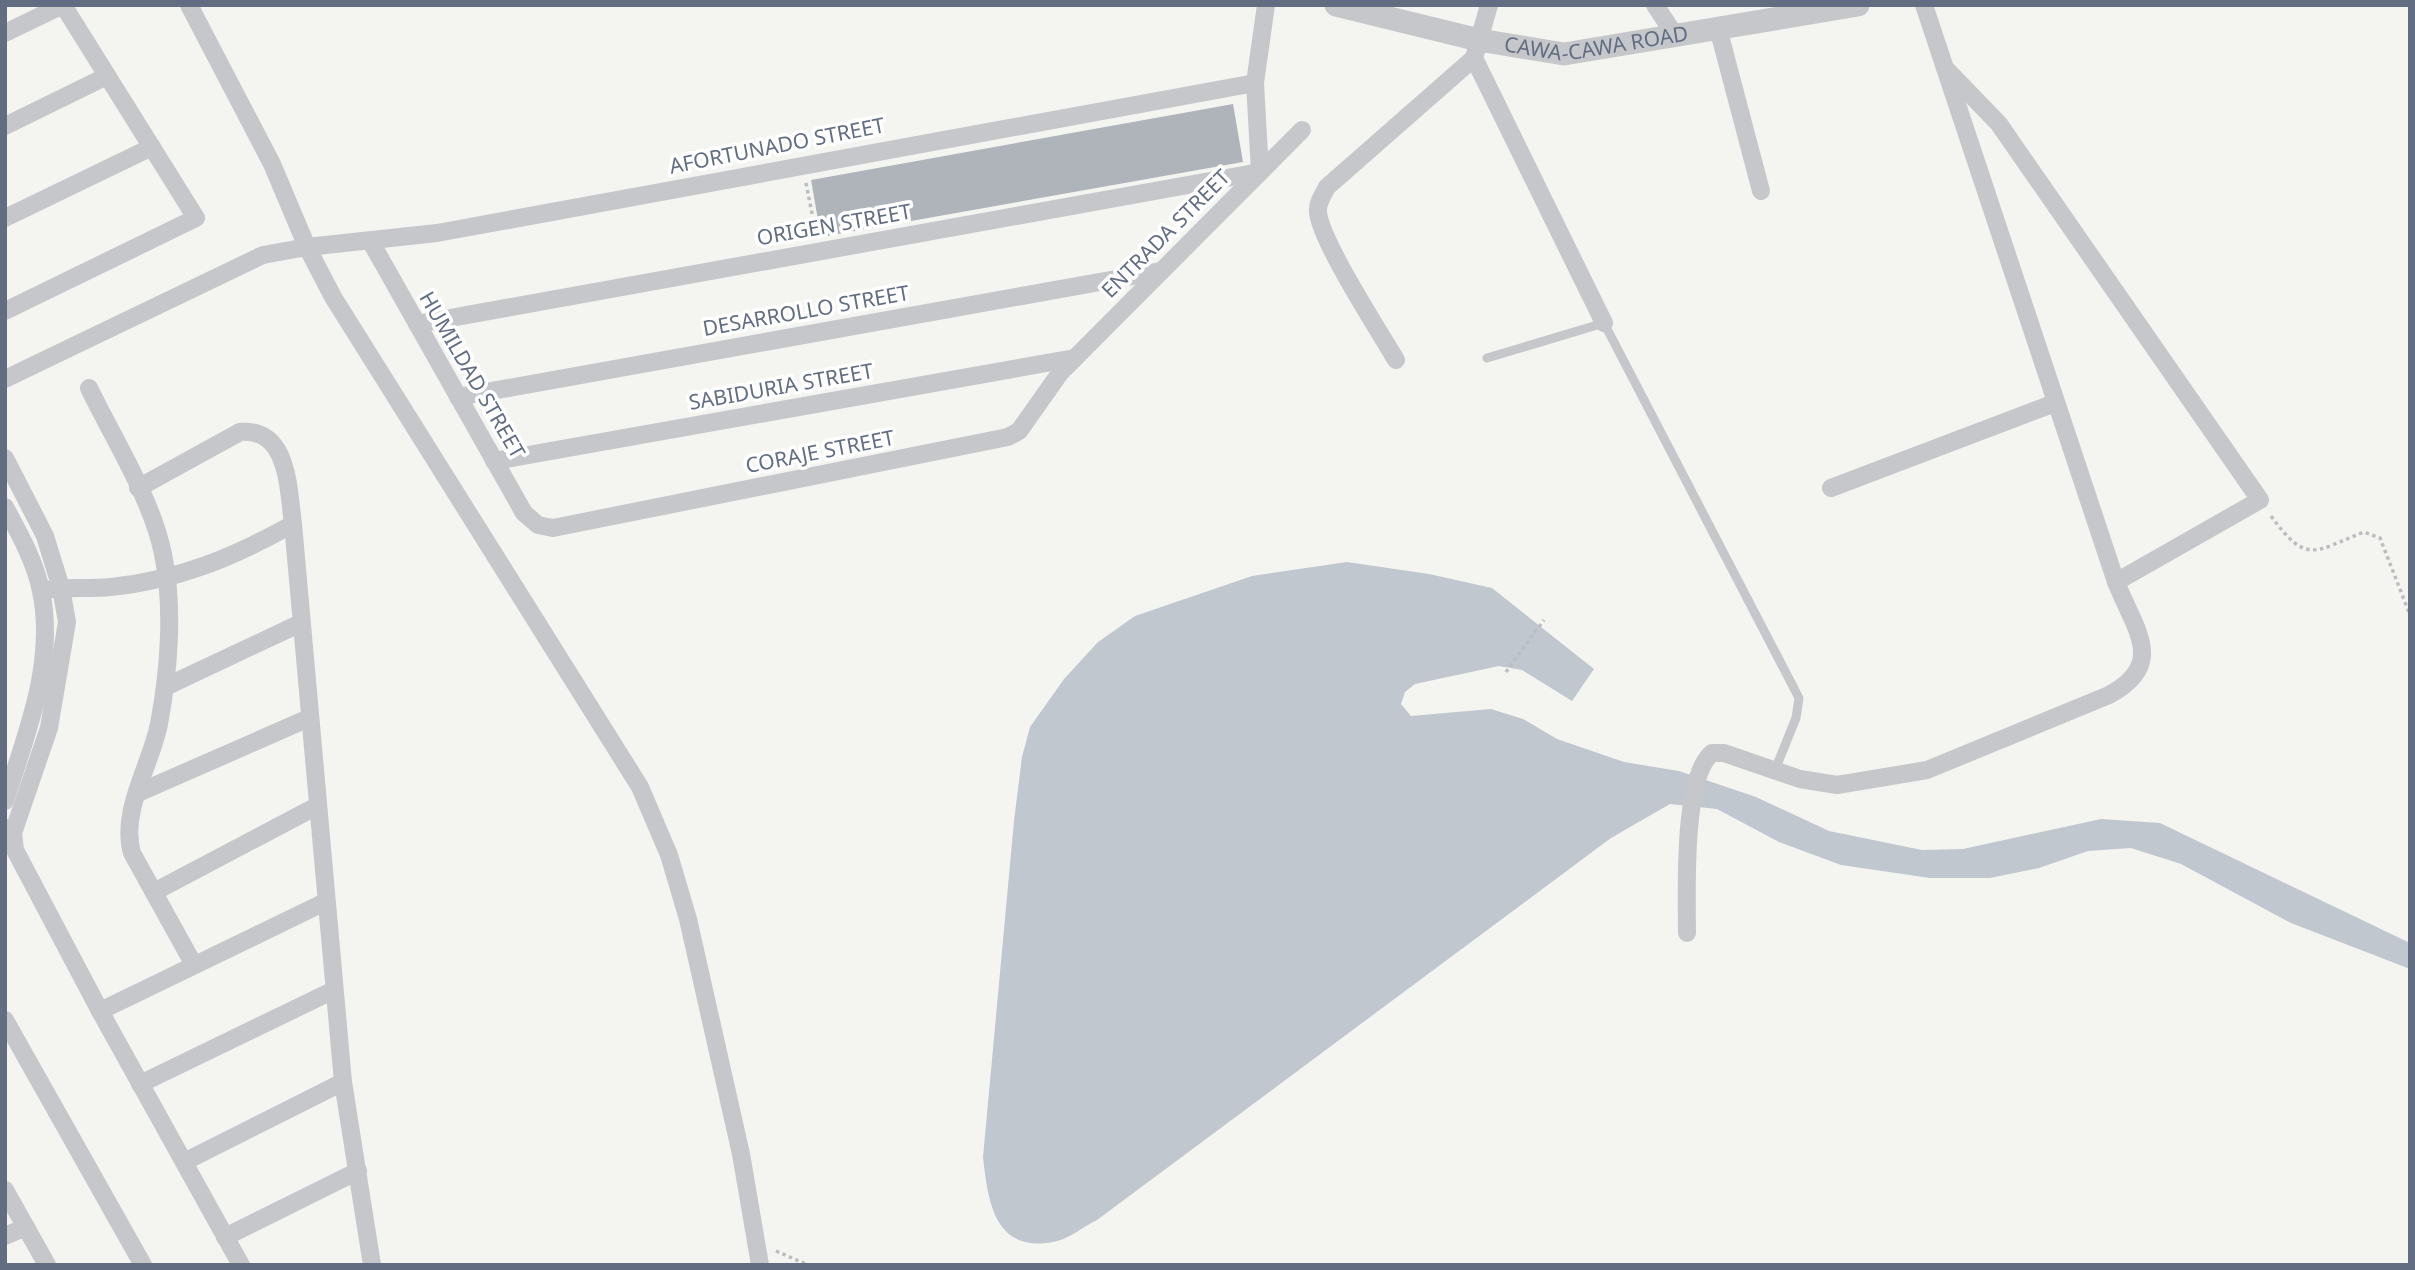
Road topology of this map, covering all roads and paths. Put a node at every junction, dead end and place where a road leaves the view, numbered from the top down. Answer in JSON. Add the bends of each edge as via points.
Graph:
{"nodes":[{"id":1,"x":63,"y":5,"type":"edge"},
{"id":2,"x":189,"y":5,"type":"edge"},
{"id":3,"x":1266,"y":5,"type":"edge"},
{"id":4,"x":1489,"y":5,"type":"edge"},
{"id":5,"x":1654,"y":5,"type":"edge"},
{"id":6,"x":1858,"y":5,"type":"edge"},
{"id":7,"x":1924,"y":5,"type":"edge"},
{"id":8,"x":1346,"y":6,"type":"edge"},
{"id":9,"x":1718,"y":27,"type":"junction"},
{"id":10,"x":5,"y":33,"type":"edge"},
{"id":11,"x":1674,"y":34,"type":"junction"},
{"id":12,"x":1477,"y":49,"type":"junction"},
{"id":13,"x":1945,"y":68,"type":"junction"},
{"id":14,"x":107,"y":76,"type":"junction"},
{"id":15,"x":1255,"y":83,"type":"junction"},
{"id":16,"x":5,"y":126,"type":"edge"},
{"id":17,"x":1302,"y":130,"type":"dead end"},
{"id":18,"x":152,"y":147,"type":"junction"},
{"id":19,"x":803,"y":164,"type":"junction"},
{"id":20,"x":1259,"y":172,"type":"junction"},
{"id":21,"x":1761,"y":191,"type":"dead end"},
{"id":22,"x":5,"y":218,"type":"edge"},
{"id":23,"x":371,"y":242,"type":"junction"},
{"id":24,"x":307,"y":247,"type":"junction"},
{"id":25,"x":819,"y":251,"type":"junction"},
{"id":26,"x":1161,"y":271,"type":"junction"},
{"id":27,"x":5,"y":311,"type":"edge"},
{"id":28,"x":1604,"y":323,"type":"junction"},
{"id":29,"x":417,"y":324,"type":"junction"},
{"id":30,"x":1075,"y":358,"type":"junction"},
{"id":31,"x":1487,"y":358,"type":"dead end"},
{"id":32,"x":1396,"y":360,"type":"dead end"},
{"id":33,"x":5,"y":379,"type":"edge"},
{"id":34,"x":89,"y":388,"type":"dead end"},
{"id":35,"x":458,"y":397,"type":"junction"},
{"id":36,"x":2055,"y":404,"type":"junction"},
{"id":37,"x":5,"y":458,"type":"edge"},
{"id":38,"x":494,"y":461,"type":"junction"},
{"id":39,"x":138,"y":488,"type":"junction"},
{"id":40,"x":1831,"y":488,"type":"dead end"},
{"id":41,"x":2260,"y":500,"type":"junction"},
{"id":42,"x":5,"y":507,"type":"edge"},
{"id":43,"x":293,"y":524,"type":"junction"},
{"id":44,"x":538,"y":525,"type":"joint"},
{"id":45,"x":166,"y":578,"type":"junction"},
{"id":46,"x":2116,"y":582,"type":"junction"},
{"id":47,"x":61,"y":588,"type":"junction"},
{"id":48,"x":41,"y":590,"type":"junction"},
{"id":49,"x":2410,"y":615,"type":"edge"},
{"id":50,"x":1544,"y":620,"type":"dead end"},
{"id":51,"x":301,"y":623,"type":"junction"},
{"id":52,"x":1506,"y":672,"type":"dead end"},
{"id":53,"x":165,"y":687,"type":"junction"},
{"id":54,"x":309,"y":718,"type":"junction"},
{"id":55,"x":1775,"y":770,"type":"junction"},
{"id":56,"x":138,"y":793,"type":"junction"},
{"id":57,"x":5,"y":801,"type":"edge"},
{"id":58,"x":317,"y":806,"type":"junction"},
{"id":59,"x":9,"y":843,"type":"edge"},
{"id":60,"x":154,"y":892,"type":"junction"},
{"id":61,"x":325,"y":902,"type":"junction"},
{"id":62,"x":1687,"y":933,"type":"dead end"},
{"id":63,"x":194,"y":965,"type":"junction"},
{"id":64,"x":334,"y":990,"type":"junction"},
{"id":65,"x":100,"y":1011,"type":"junction"},
{"id":66,"x":5,"y":1020,"type":"edge"},
{"id":67,"x":12,"y":1047,"type":"edge"},
{"id":68,"x":343,"y":1082,"type":"junction"},
{"id":69,"x":140,"y":1084,"type":"junction"},
{"id":70,"x":184,"y":1161,"type":"junction"},
{"id":71,"x":358,"y":1171,"type":"junction"},
{"id":72,"x":5,"y":1191,"type":"edge"},
{"id":73,"x":26,"y":1227,"type":"junction"},
{"id":74,"x":5,"y":1236,"type":"edge"},
{"id":75,"x":225,"y":1237,"type":"junction"},
{"id":76,"x":758,"y":1243,"type":"junction"},
{"id":77,"x":369,"y":1264,"type":"edge"},
{"id":78,"x":47,"y":1265,"type":"edge"},
{"id":79,"x":143,"y":1265,"type":"edge"},
{"id":80,"x":241,"y":1265,"type":"edge"},
{"id":81,"x":760,"y":1265,"type":"edge"},
{"id":82,"x":808,"y":1265,"type":"edge"}],
"edges":[{"from":1,"to":10,"type":"street"},
{"from":1,"to":14,"type":"street"},
{"from":2,"to":24,"type":"street","via":[[272,164]]},
{"from":3,"to":15,"type":"street","name":"ENTRADA STREET"},
{"from":4,"to":12,"type":"street"},
{"from":5,"to":11,"type":"street"},
{"from":6,"to":9,"type":"street","name":"CAWA-CAWA ROAD"},
{"from":7,"to":13,"type":"street"},
{"from":8,"to":12,"type":"street","name":"CAWA-CAWA ROAD"},
{"from":9,"to":11,"type":"street","name":"CAWA-CAWA ROAD"},
{"from":9,"to":21,"type":"street"},
{"from":11,"to":12,"type":"street","name":"CAWA-CAWA ROAD","via":[[1564,54]]},
{"from":12,"to":28,"type":"street"},
{"from":12,"to":32,"type":"street","via":[[1320,199],[1324,234]]},
{"from":13,"to":36,"type":"street"},
{"from":13,"to":41,"type":"street","via":[[1999,124]]},
{"from":14,"to":16,"type":"street"},
{"from":14,"to":18,"type":"street"},
{"from":15,"to":19,"type":"street","name":"AFORTUNADO STREET"},
{"from":15,"to":20,"type":"street","name":"ENTRADA STREET"},
{"from":17,"to":20,"type":"street"},
{"from":18,"to":22,"type":"street"},
{"from":18,"to":27,"type":"street","via":[[196,218]]},
{"from":19,"to":23,"type":"street","name":"AFORTUNADO STREET"},
{"from":19,"to":25,"type":"path"},
{"from":20,"to":25,"type":"street","name":"ORIGEN STREET"},
{"from":20,"to":26,"type":"street","name":"ENTRADA STREET"},
{"from":23,"to":24,"type":"street","name":"AFORTUNADO STREET"},
{"from":23,"to":29,"type":"street","name":"HUMILDAD STREET"},
{"from":24,"to":33,"type":"street","name":"AFORTUNADO STREET","via":[[262,255]]},
{"from":24,"to":76,"type":"street","via":[[333,297],[640,787],[669,855],[688,919]]},
{"from":25,"to":29,"type":"street","name":"ORIGEN STREET"},
{"from":26,"to":30,"type":"street","name":"ENTRADA STREET"},
{"from":26,"to":35,"type":"street","name":"DESARROLLO STREET"},
{"from":28,"to":31,"type":"lane"},
{"from":28,"to":55,"type":"lane","via":[[1799,698]]},
{"from":29,"to":35,"type":"street","name":"HUMILDAD STREET"},
{"from":30,"to":38,"type":"street","name":"SABIDURIA STREET"},
{"from":30,"to":44,"type":"street","name":"CORAJE STREET","via":[[1046,388],[1018,431],[1008,437],[553,528]]},
{"from":34,"to":39,"type":"street"},
{"from":35,"to":38,"type":"street","name":"HUMILDAD STREET"},
{"from":36,"to":40,"type":"street"},
{"from":36,"to":46,"type":"street"},
{"from":37,"to":47,"type":"street","via":[[45,536]]},
{"from":38,"to":44,"type":"street","name":"HUMILDAD STREET","via":[[524,513]]},
{"from":39,"to":43,"type":"street","via":[[227,436],[254,430],[275,444],[281,455]]},
{"from":39,"to":45,"type":"street","via":[[157,533]]},
{"from":41,"to":46,"type":"street"},
{"from":41,"to":49,"type":"path","via":[[2286,538],[2304,550],[2321,549],[2364,532],[2381,538]]},
{"from":42,"to":48,"type":"street"},
{"from":43,"to":45,"type":"street","via":[[225,560]]},
{"from":43,"to":51,"type":"street"},
{"from":45,"to":47,"type":"street"},
{"from":45,"to":53,"type":"street"},
{"from":46,"to":55,"type":"street","via":[[2142,647],[2141,671],[2126,686],[1927,770],[1837,785]]},
{"from":47,"to":48,"type":"street"},
{"from":47,"to":59,"type":"street","via":[[67,622],[52,715]]},
{"from":48,"to":57,"type":"street","via":[[41,673]]},
{"from":50,"to":52,"type":"path"},
{"from":51,"to":53,"type":"street"},
{"from":51,"to":54,"type":"street"},
{"from":53,"to":56,"type":"street"},
{"from":54,"to":56,"type":"street"},
{"from":54,"to":58,"type":"street"},
{"from":55,"to":62,"type":"street","via":[[1717,752],[1707,757],[1691,810]]},
{"from":56,"to":60,"type":"street","via":[[128,840]]},
{"from":58,"to":60,"type":"street"},
{"from":58,"to":61,"type":"street"},
{"from":59,"to":65,"type":"street"},
{"from":60,"to":63,"type":"street"},
{"from":61,"to":63,"type":"street"},
{"from":61,"to":64,"type":"street"},
{"from":63,"to":65,"type":"street"},
{"from":64,"to":68,"type":"street"},
{"from":64,"to":69,"type":"street"},
{"from":65,"to":69,"type":"street"},
{"from":66,"to":67,"type":"street"},
{"from":67,"to":79,"type":"street"},
{"from":68,"to":70,"type":"street"},
{"from":68,"to":71,"type":"street"},
{"from":69,"to":70,"type":"street"},
{"from":70,"to":75,"type":"street"},
{"from":71,"to":75,"type":"street"},
{"from":71,"to":77,"type":"street"},
{"from":72,"to":73,"type":"street"},
{"from":73,"to":74,"type":"street"},
{"from":73,"to":78,"type":"street"},
{"from":75,"to":80,"type":"street"},
{"from":76,"to":81,"type":"street"},
{"from":76,"to":82,"type":"path"}]}
